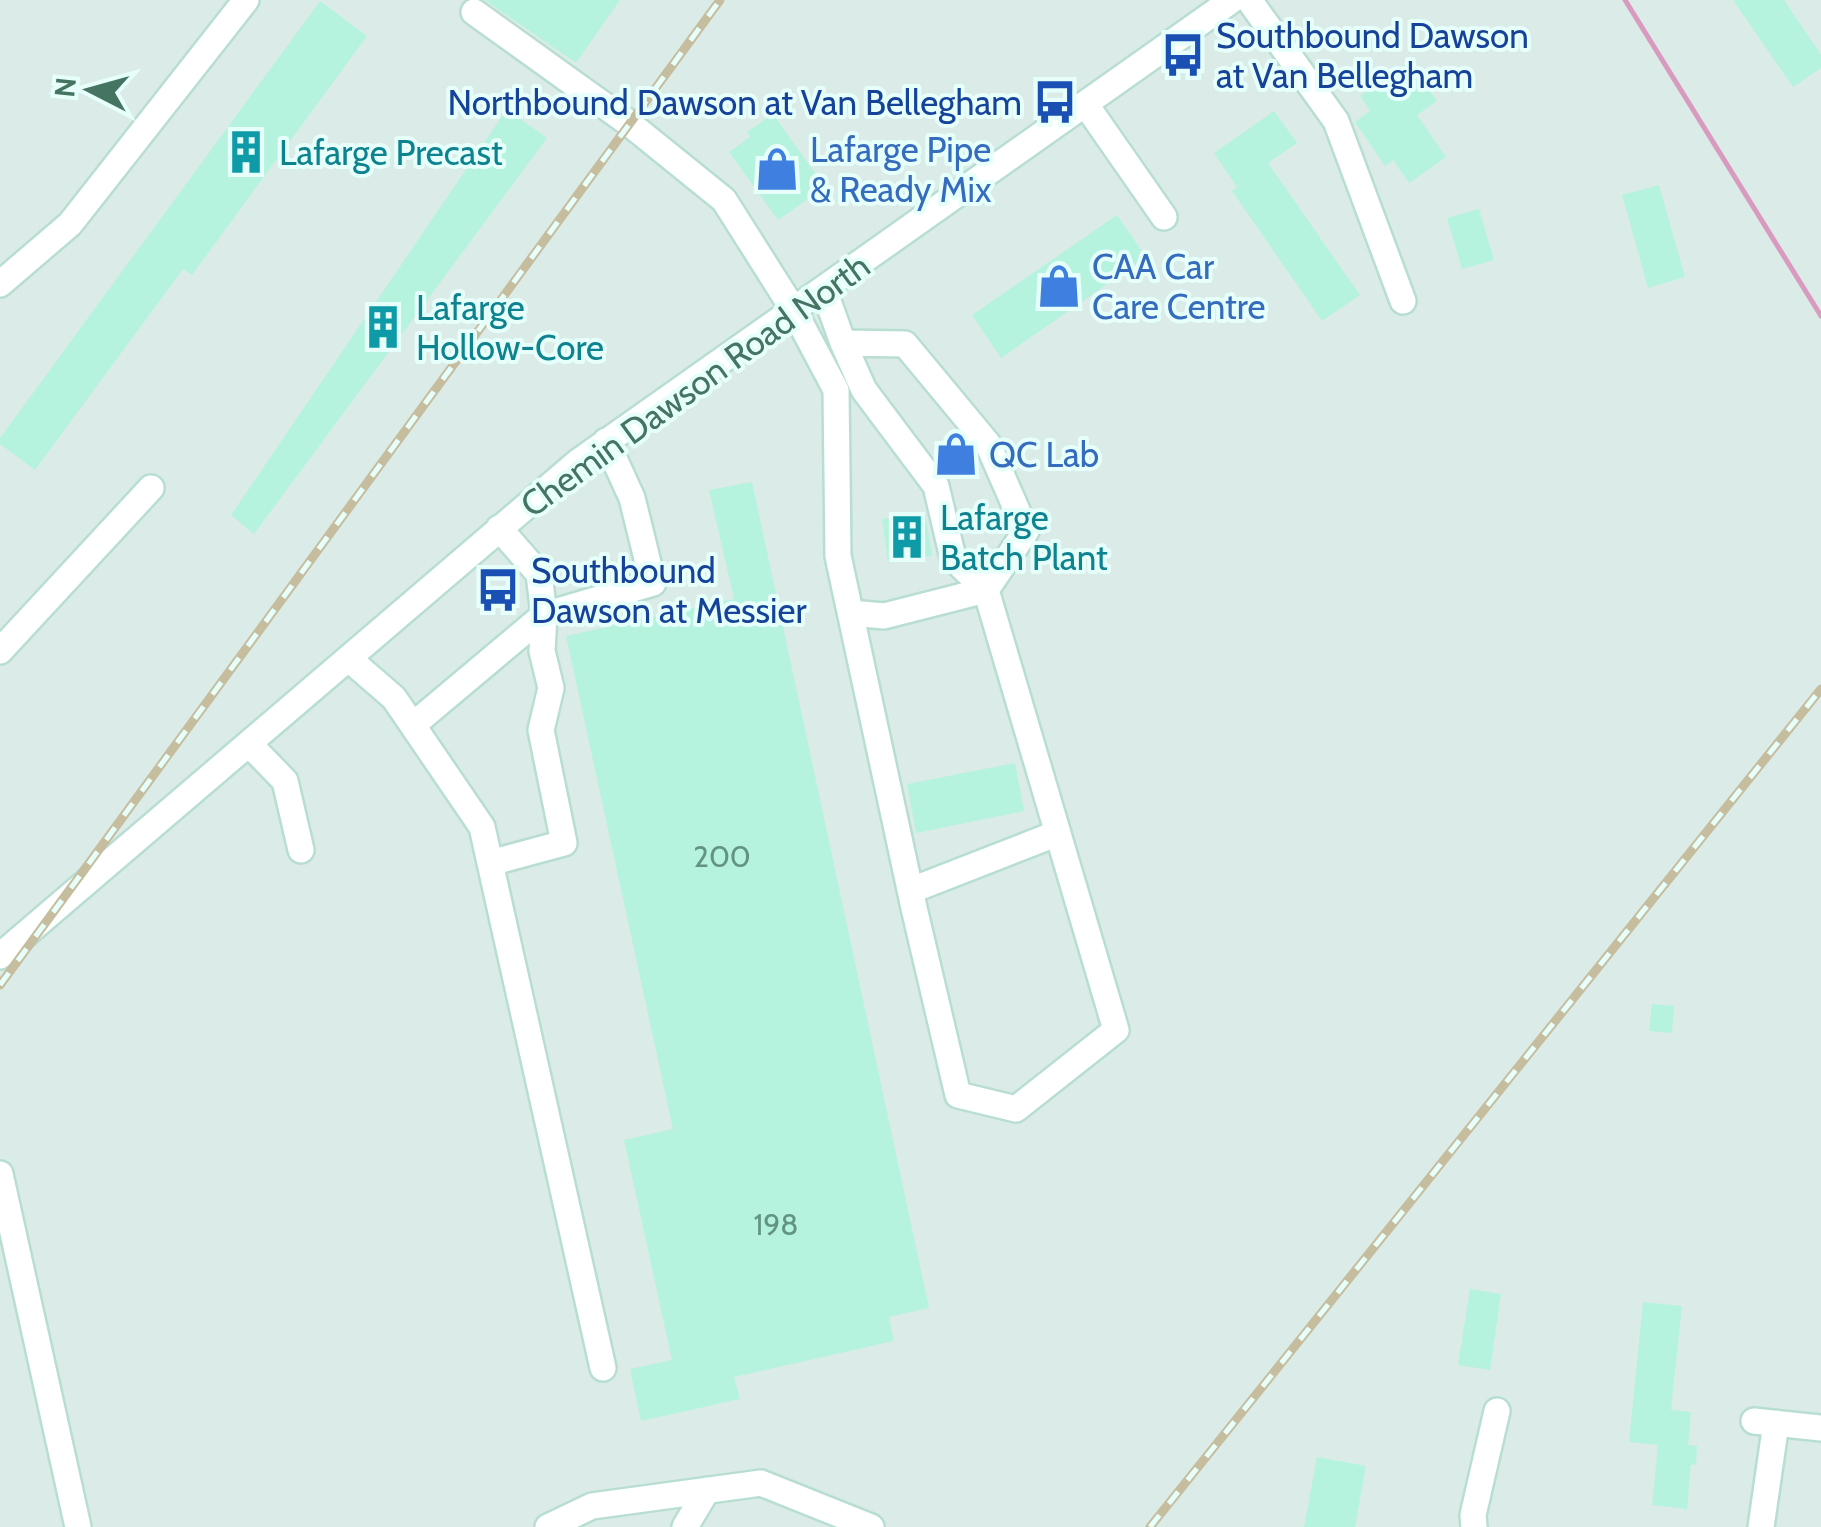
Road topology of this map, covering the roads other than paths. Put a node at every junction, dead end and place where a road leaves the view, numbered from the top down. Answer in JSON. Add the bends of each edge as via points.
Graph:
{"nodes":[{"id":1,"x":246,"y":0,"type":"edge"},
{"id":2,"x":1232,"y":0,"type":"edge"},
{"id":3,"x":1248,"y":0,"type":"edge"},
{"id":4,"x":474,"y":12,"type":"dead end"},
{"id":5,"x":1086,"y":105,"type":"junction"},
{"id":6,"x":1164,"y":217,"type":"dead end"},
{"id":7,"x":0,"y":284,"type":"edge"},
{"id":8,"x":824,"y":290,"type":"junction"},
{"id":9,"x":1403,"y":301,"type":"dead end"},
{"id":10,"x":793,"y":310,"type":"junction"},
{"id":11,"x":843,"y":344,"type":"junction"},
{"id":12,"x":606,"y":441,"type":"junction"},
{"id":13,"x":151,"y":488,"type":"dead end"},
{"id":14,"x":500,"y":528,"type":"junction"},
{"id":15,"x":986,"y":590,"type":"junction"},
{"id":16,"x":851,"y":613,"type":"junction"},
{"id":17,"x":544,"y":614,"type":"junction"},
{"id":18,"x":0,"y":651,"type":"edge"},
{"id":19,"x":350,"y":659,"type":"junction"},
{"id":20,"x":413,"y":726,"type":"junction"},
{"id":21,"x":248,"y":744,"type":"junction"},
{"id":22,"x":1058,"y":833,"type":"junction"},
{"id":23,"x":301,"y":850,"type":"dead end"},
{"id":24,"x":490,"y":863,"type":"junction"},
{"id":25,"x":912,"y":890,"type":"junction"},
{"id":26,"x":0,"y":956,"type":"edge"},
{"id":27,"x":2,"y":1190,"type":"edge"},
{"id":28,"x":604,"y":1368,"type":"dead end"},
{"id":29,"x":1497,"y":1411,"type":"dead end"},
{"id":30,"x":1821,"y":1428,"type":"edge"},
{"id":31,"x":707,"y":1490,"type":"junction"},
{"id":32,"x":78,"y":1527,"type":"edge"},
{"id":33,"x":548,"y":1527,"type":"edge"},
{"id":34,"x":685,"y":1527,"type":"edge"},
{"id":35,"x":871,"y":1527,"type":"edge"},
{"id":36,"x":1474,"y":1527,"type":"edge"},
{"id":37,"x":1761,"y":1527,"type":"edge"}],
"edges":[{"from":1,"to":7,"type":"street","via":[[70,224]]},
{"from":2,"to":5,"type":"street","name":"Chemin Dawson Road North"},
{"from":3,"to":9,"type":"street","via":[[1336,121]]},
{"from":4,"to":10,"type":"street","via":[[724,200]]},
{"from":5,"to":6,"type":"street"},
{"from":5,"to":8,"type":"street","name":"Chemin Dawson Road North"},
{"from":8,"to":10,"type":"street","name":"Chemin Dawson Road North"},
{"from":8,"to":11,"type":"street"},
{"from":10,"to":12,"type":"street","name":"Chemin Dawson Road North"},
{"from":10,"to":16,"type":"street","via":[[836,390],[838,556]]},
{"from":11,"to":15,"type":"street","via":[[864,390],[936,486],[953,558]]},
{"from":11,"to":15,"type":"street","via":[[905,344],[988,444],[1026,531]]},
{"from":12,"to":14,"type":"street","name":"Chemin Dawson Road North"},
{"from":12,"to":17,"type":"street","via":[[632,498],[653,583]]},
{"from":13,"to":18,"type":"street"},
{"from":14,"to":17,"type":"street","via":[[539,574]]},
{"from":14,"to":19,"type":"street","name":"Chemin Dawson Road North"},
{"from":15,"to":16,"type":"street","via":[[884,616]]},
{"from":15,"to":22,"type":"street"},
{"from":16,"to":25,"type":"street"},
{"from":17,"to":20,"type":"street"},
{"from":17,"to":24,"type":"street","via":[[542,651],[551,688],[541,730],[564,843]]},
{"from":19,"to":20,"type":"street","via":[[394,698]]},
{"from":19,"to":21,"type":"street","name":"Chemin Dawson Road North"},
{"from":20,"to":24,"type":"street","via":[[482,826]]},
{"from":21,"to":23,"type":"street","via":[[285,781]]},
{"from":21,"to":26,"type":"street","name":"Chemin Dawson Road North"},
{"from":22,"to":25,"type":"street"},
{"from":22,"to":25,"type":"street","via":[[1116,1030],[1016,1108],[958,1095]]},
{"from":24,"to":28,"type":"street"},
{"from":27,"to":32,"type":"street"},
{"from":29,"to":36,"type":"street"},
{"from":30,"to":37,"type":"street","via":[[1765,1422]]},
{"from":31,"to":33,"type":"street","via":[[592,1506]]},
{"from":31,"to":34,"type":"street"},
{"from":31,"to":35,"type":"street","via":[[762,1483]]}]}
